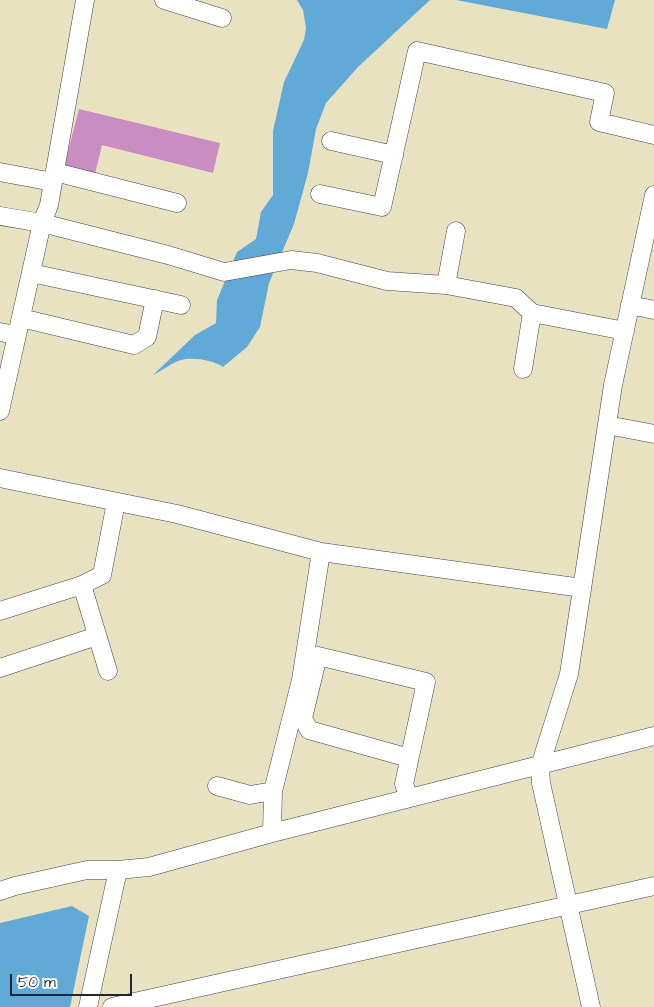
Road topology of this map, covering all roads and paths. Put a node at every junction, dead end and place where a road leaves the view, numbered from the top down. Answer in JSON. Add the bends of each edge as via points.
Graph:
{"nodes":[{"id":1,"x":85,"y":0,"type":"edge"},
{"id":2,"x":164,"y":0,"type":"edge"},
{"id":3,"x":222,"y":18,"type":"dead end"},
{"id":4,"x":654,"y":135,"type":"edge"},
{"id":5,"x":331,"y":141,"type":"dead end"},
{"id":6,"x":394,"y":155,"type":"junction"},
{"id":7,"x":0,"y":172,"type":"edge"},
{"id":8,"x":54,"y":177,"type":"junction"},
{"id":9,"x":320,"y":194,"type":"dead end"},
{"id":10,"x":654,"y":195,"type":"edge"},
{"id":11,"x":177,"y":203,"type":"dead end"},
{"id":12,"x":0,"y":216,"type":"edge"},
{"id":13,"x":42,"y":224,"type":"junction"},
{"id":14,"x":456,"y":231,"type":"dead end"},
{"id":15,"x":31,"y":273,"type":"junction"},
{"id":16,"x":446,"y":285,"type":"junction"},
{"id":17,"x":155,"y":299,"type":"junction"},
{"id":18,"x":181,"y":305,"type":"dead end"},
{"id":19,"x":630,"y":305,"type":"junction"},
{"id":20,"x":654,"y":310,"type":"edge"},
{"id":21,"x":532,"y":314,"type":"junction"},
{"id":22,"x":13,"y":329,"type":"edge"},
{"id":23,"x":625,"y":331,"type":"junction"},
{"id":24,"x":523,"y":370,"type":"dead end"},
{"id":25,"x":0,"y":411,"type":"edge"},
{"id":26,"x":607,"y":425,"type":"junction"},
{"id":27,"x":654,"y":434,"type":"edge"},
{"id":28,"x":0,"y":478,"type":"edge"},
{"id":29,"x":116,"y":502,"type":"junction"},
{"id":30,"x":322,"y":552,"type":"junction"},
{"id":31,"x":82,"y":585,"type":"junction"},
{"id":32,"x":582,"y":588,"type":"junction"},
{"id":33,"x":0,"y":611,"type":"edge"},
{"id":34,"x":97,"y":636,"type":"junction"},
{"id":35,"x":0,"y":668,"type":"edge"},
{"id":36,"x":108,"y":671,"type":"dead end"},
{"id":37,"x":654,"y":736,"type":"edge"},
{"id":38,"x":410,"y":758,"type":"junction"},
{"id":39,"x":540,"y":766,"type":"junction"},
{"id":40,"x":217,"y":786,"type":"dead end"},
{"id":41,"x":273,"y":790,"type":"junction"},
{"id":42,"x":410,"y":798,"type":"junction"},
{"id":43,"x":272,"y":833,"type":"junction"},
{"id":44,"x":118,"y":870,"type":"junction"},
{"id":45,"x":654,"y":886,"type":"edge"},
{"id":46,"x":0,"y":891,"type":"edge"},
{"id":47,"x":568,"y":906,"type":"junction"},
{"id":48,"x":88,"y":1007,"type":"edge"},
{"id":49,"x":112,"y":1007,"type":"edge"},
{"id":50,"x":590,"y":1007,"type":"edge"}],
"edges":[{"from":1,"to":8,"type":"street"},
{"from":2,"to":3,"type":"street"},
{"from":4,"to":6,"type":"street","via":[[599,122],[605,93],[417,51]]},
{"from":5,"to":6,"type":"street"},
{"from":6,"to":9,"type":"street","via":[[382,208]]},
{"from":7,"to":8,"type":"street"},
{"from":8,"to":11,"type":"street"},
{"from":8,"to":13,"type":"street"},
{"from":10,"to":19,"type":"street"},
{"from":12,"to":13,"type":"street"},
{"from":13,"to":15,"type":"street"},
{"from":13,"to":16,"type":"street","via":[[224,272],[291,260],[317,263],[387,281]]},
{"from":14,"to":16,"type":"street"},
{"from":15,"to":17,"type":"street"},
{"from":15,"to":22,"type":"street"},
{"from":16,"to":21,"type":"street","via":[[516,298]]},
{"from":17,"to":18,"type":"street"},
{"from":17,"to":22,"type":"street","via":[[147,337],[134,345]]},
{"from":19,"to":20,"type":"street"},
{"from":19,"to":23,"type":"street"},
{"from":21,"to":23,"type":"street"},
{"from":21,"to":24,"type":"street"},
{"from":22,"to":25,"type":"street"},
{"from":23,"to":26,"type":"street"},
{"from":26,"to":27,"type":"street"},
{"from":26,"to":32,"type":"street"},
{"from":28,"to":29,"type":"street"},
{"from":29,"to":30,"type":"street","via":[[177,514]]},
{"from":29,"to":31,"type":"street","via":[[102,575]]},
{"from":30,"to":32,"type":"street"},
{"from":30,"to":41,"type":"street","via":[[301,680]]},
{"from":31,"to":33,"type":"street"},
{"from":31,"to":34,"type":"street"},
{"from":32,"to":39,"type":"street","via":[[569,674]]},
{"from":34,"to":35,"type":"street"},
{"from":34,"to":36,"type":"street"},
{"from":37,"to":39,"type":"street"},
{"from":38,"to":38,"type":"street","via":[[426,682],[318,656],[304,718],[309,730]]},
{"from":38,"to":42,"type":"street","via":[[404,784]]},
{"from":39,"to":42,"type":"street"},
{"from":39,"to":47,"type":"street"},
{"from":40,"to":41,"type":"street","via":[[250,795]]},
{"from":41,"to":43,"type":"street"},
{"from":42,"to":43,"type":"street"},
{"from":43,"to":44,"type":"street","via":[[149,867]]},
{"from":44,"to":46,"type":"street","via":[[87,870]]},
{"from":44,"to":48,"type":"street"},
{"from":45,"to":47,"type":"street"},
{"from":47,"to":49,"type":"street"},
{"from":47,"to":50,"type":"street"}]}
